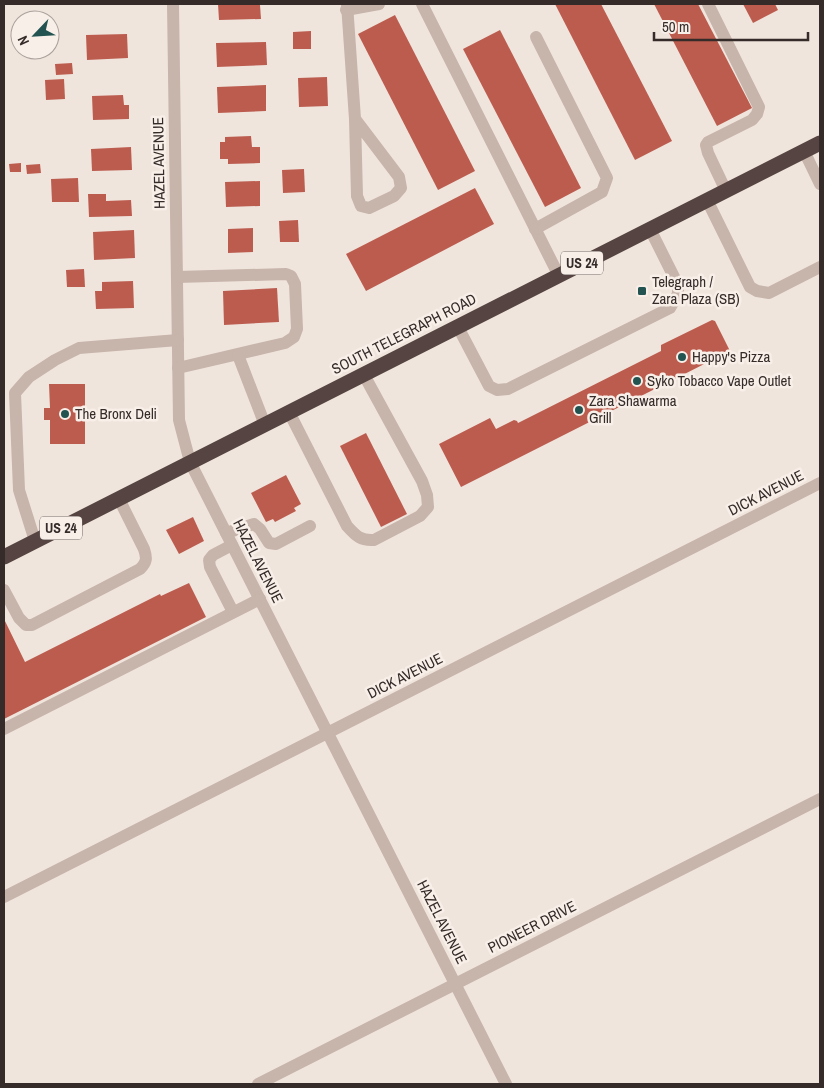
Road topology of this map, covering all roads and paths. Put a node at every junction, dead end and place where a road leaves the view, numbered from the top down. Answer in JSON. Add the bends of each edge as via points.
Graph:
{"nodes":[{"id":1,"x":172,"y":4,"type":"edge"},
{"id":2,"x":379,"y":4,"type":"edge"},
{"id":3,"x":422,"y":4,"type":"edge"},
{"id":4,"x":708,"y":4,"type":"edge"},
{"id":5,"x":347,"y":7,"type":"edge"},
{"id":6,"x":536,"y":37,"type":"dead end"},
{"id":7,"x":355,"y":119,"type":"junction"},
{"id":8,"x":820,"y":143,"type":"edge"},
{"id":9,"x":804,"y":151,"type":"junction"},
{"id":10,"x":820,"y":184,"type":"edge"},
{"id":11,"x":726,"y":191,"type":"junction"},
{"id":12,"x":707,"y":200,"type":"junction"},
{"id":13,"x":535,"y":229,"type":"junction"},
{"id":14,"x":650,"y":229,"type":"junction"},
{"id":15,"x":820,"y":267,"type":"edge"},
{"id":16,"x":559,"y":276,"type":"junction"},
{"id":17,"x":177,"y":277,"type":"junction"},
{"id":18,"x":458,"y":327,"type":"junction"},
{"id":19,"x":178,"y":340,"type":"junction"},
{"id":20,"x":238,"y":355,"type":"junction"},
{"id":21,"x":178,"y":368,"type":"junction"},
{"id":22,"x":364,"y":375,"type":"junction"},
{"id":23,"x":289,"y":412,"type":"junction"},
{"id":24,"x":264,"y":425,"type":"junction"},
{"id":25,"x":190,"y":462,"type":"junction"},
{"id":26,"x":820,"y":483,"type":"edge"},
{"id":27,"x":119,"y":499,"type":"junction"},
{"id":28,"x":310,"y":526,"type":"dead end"},
{"id":29,"x":226,"y":533,"type":"junction"},
{"id":30,"x":34,"y":542,"type":"junction"},
{"id":31,"x":232,"y":545,"type":"junction"},
{"id":32,"x":4,"y":557,"type":"edge"},
{"id":33,"x":4,"y":590,"type":"edge"},
{"id":34,"x":260,"y":599,"type":"junction"},
{"id":35,"x":233,"y":612,"type":"junction"},
{"id":36,"x":4,"y":729,"type":"edge"},
{"id":37,"x":328,"y":733,"type":"junction"},
{"id":38,"x":820,"y":799,"type":"edge"},
{"id":39,"x":4,"y":897,"type":"edge"},
{"id":40,"x":455,"y":984,"type":"junction"},
{"id":41,"x":258,"y":1084,"type":"edge"},
{"id":42,"x":506,"y":1084,"type":"edge"}],
"edges":[{"from":1,"to":17,"type":"street","name":"HAZEL AVENUE"},
{"from":2,"to":5,"type":"street"},
{"from":3,"to":13,"type":"street"},
{"from":4,"to":11,"type":"street","via":[[759,107],[752,120],[706,145]]},
{"from":5,"to":7,"type":"street"},
{"from":6,"to":13,"type":"street","via":[[607,178],[602,192]]},
{"from":7,"to":7,"type":"street","via":[[357,196],[361,206],[369,208],[394,196],[401,188],[399,177]]},
{"from":8,"to":9,"type":"highway","name":"SOUTH TELEGRAPH ROAD","number":"US 24"},
{"from":9,"to":10,"type":"street"},
{"from":9,"to":11,"type":"highway","name":"SOUTH TELEGRAPH ROAD","number":"US 24"},
{"from":11,"to":12,"type":"highway","name":"SOUTH TELEGRAPH ROAD","number":"US 24"},
{"from":12,"to":14,"type":"highway","name":"SOUTH TELEGRAPH ROAD","number":"US 24"},
{"from":12,"to":15,"type":"street","via":[[750,287],[757,292],[769,293]]},
{"from":13,"to":16,"type":"street"},
{"from":14,"to":16,"type":"highway","name":"SOUTH TELEGRAPH ROAD","number":"US 24"},
{"from":14,"to":18,"type":"street","via":[[678,285],[678,294],[670,308],[508,389],[497,390],[489,386]]},
{"from":16,"to":18,"type":"highway","name":"SOUTH TELEGRAPH ROAD","number":"US 24"},
{"from":17,"to":19,"type":"street","name":"HAZEL AVENUE"},
{"from":17,"to":20,"type":"street","via":[[292,276],[297,329],[294,337],[285,343]]},
{"from":18,"to":22,"type":"highway","name":"SOUTH TELEGRAPH ROAD","number":"US 24"},
{"from":19,"to":21,"type":"street","name":"HAZEL AVENUE"},
{"from":19,"to":30,"type":"street","via":[[79,348],[30,377],[16,393],[19,490]]},
{"from":20,"to":21,"type":"street"},
{"from":20,"to":24,"type":"street"},
{"from":21,"to":25,"type":"street","name":"HAZEL AVENUE","via":[[179,420]]},
{"from":22,"to":23,"type":"highway","name":"SOUTH TELEGRAPH ROAD","number":"US 24"},
{"from":22,"to":23,"type":"street","via":[[422,481],[428,506],[420,516],[374,540],[358,538],[347,526]]},
{"from":23,"to":24,"type":"highway","name":"SOUTH TELEGRAPH ROAD","number":"US 24"},
{"from":24,"to":25,"type":"highway","name":"SOUTH TELEGRAPH ROAD","number":"US 24"},
{"from":25,"to":27,"type":"highway","name":"SOUTH TELEGRAPH ROAD","number":"US 24"},
{"from":25,"to":29,"type":"street","name":"HAZEL AVENUE"},
{"from":26,"to":37,"type":"street","name":"DICK AVENUE"},
{"from":27,"to":30,"type":"highway","name":"SOUTH TELEGRAPH ROAD","number":"US 24"},
{"from":27,"to":33,"type":"street","via":[[144,549],[145,564],[140,569],[32,625],[20,618]]},
{"from":28,"to":29,"type":"street","via":[[276,544],[269,543],[254,524]]},
{"from":29,"to":31,"type":"street","name":"HAZEL AVENUE"},
{"from":30,"to":32,"type":"highway","name":"SOUTH TELEGRAPH ROAD","number":"US 24"},
{"from":31,"to":34,"type":"street","name":"HAZEL AVENUE"},
{"from":31,"to":35,"type":"street","via":[[209,560]]},
{"from":34,"to":35,"type":"street"},
{"from":34,"to":37,"type":"street","name":"HAZEL AVENUE"},
{"from":35,"to":36,"type":"street"},
{"from":37,"to":39,"type":"street","name":"DICK AVENUE"},
{"from":37,"to":40,"type":"street","name":"HAZEL AVENUE"},
{"from":38,"to":40,"type":"street","name":"PIONEER DRIVE"},
{"from":40,"to":41,"type":"street","name":"PIONEER DRIVE"},
{"from":40,"to":42,"type":"street","name":"HAZEL AVENUE"}]}
